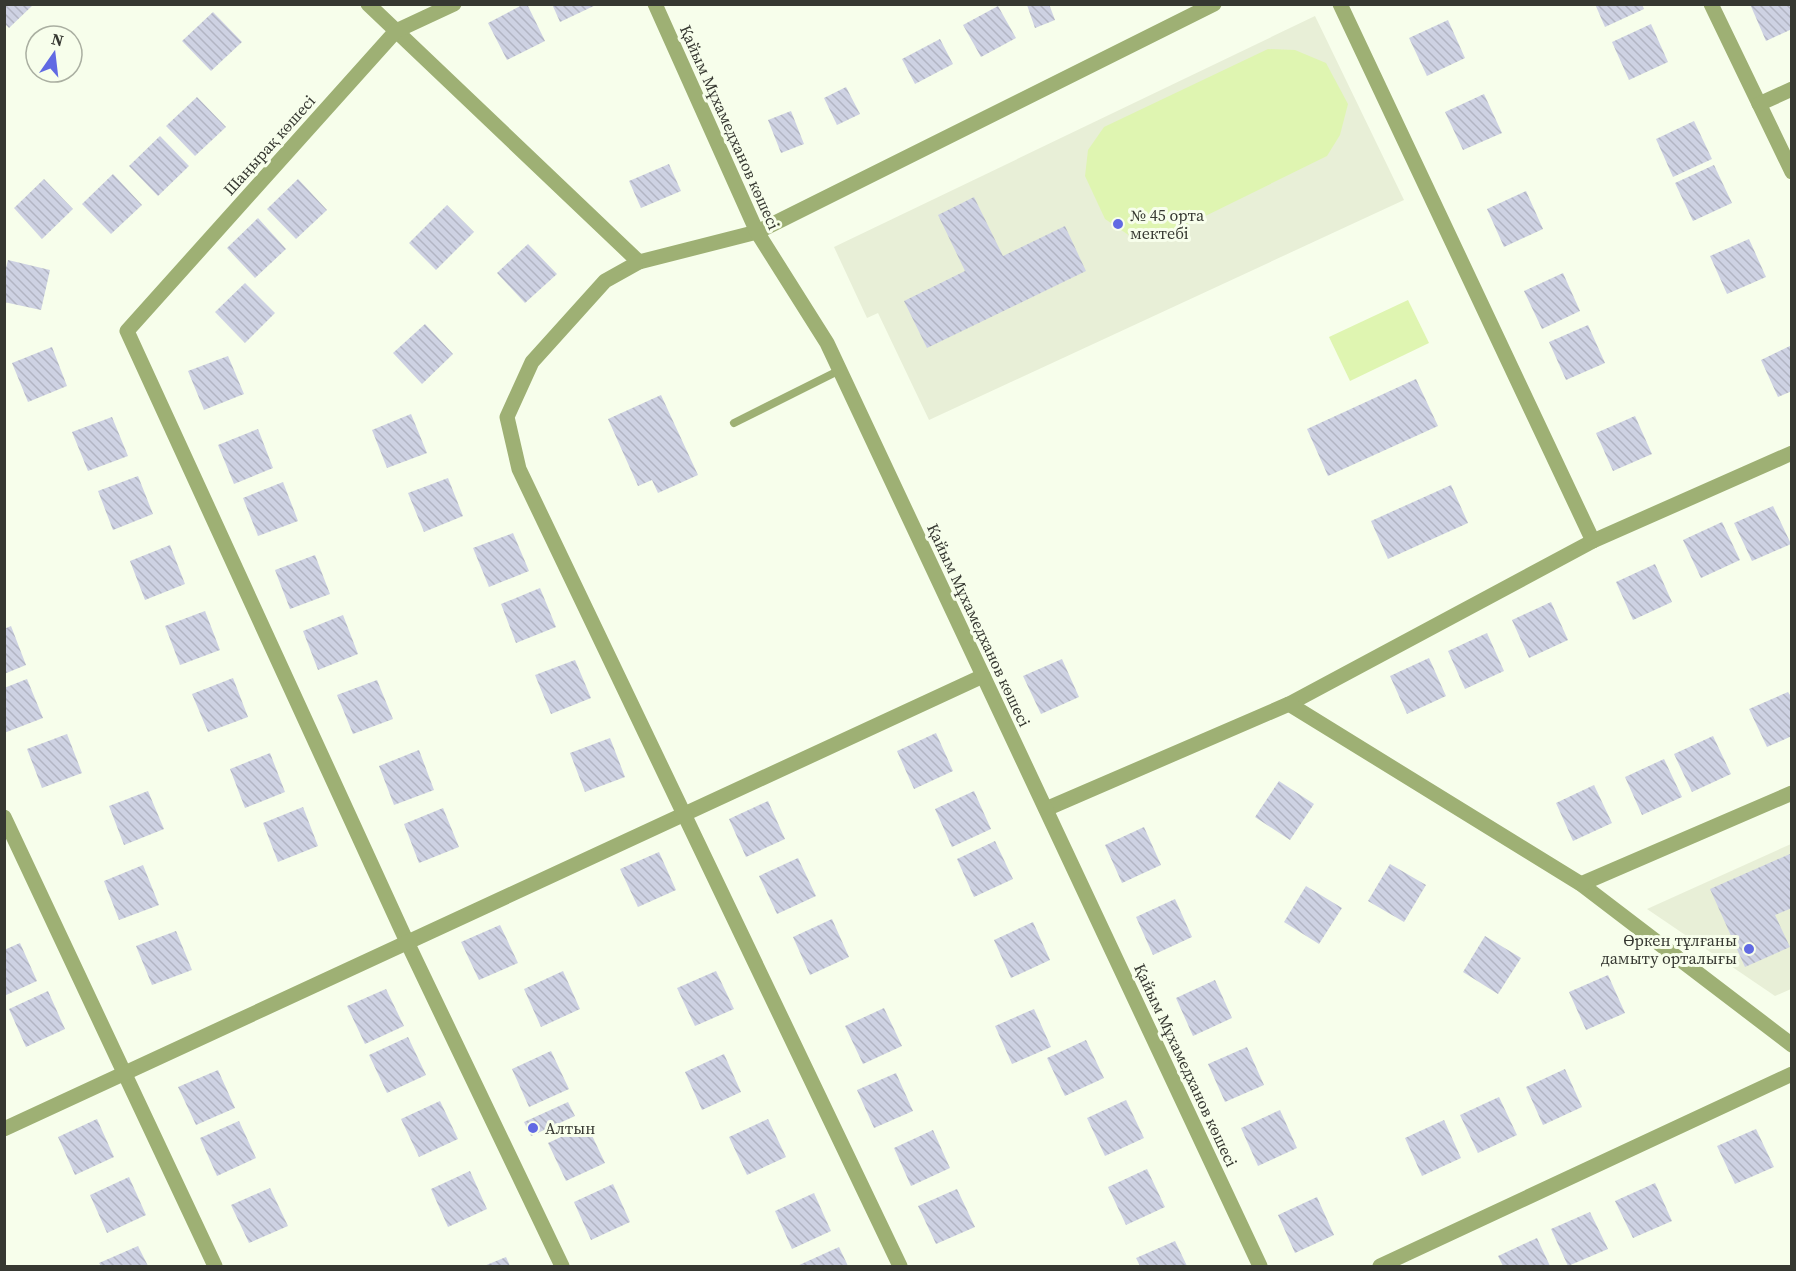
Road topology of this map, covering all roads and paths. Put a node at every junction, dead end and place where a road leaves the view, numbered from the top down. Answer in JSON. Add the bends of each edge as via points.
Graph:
{"nodes":[{"id":1,"x":368,"y":4,"type":"edge"},
{"id":2,"x":454,"y":4,"type":"edge"},
{"id":3,"x":655,"y":4,"type":"edge"},
{"id":4,"x":1214,"y":4,"type":"edge"},
{"id":5,"x":1340,"y":4,"type":"edge"},
{"id":6,"x":1711,"y":4,"type":"edge"},
{"id":7,"x":396,"y":31,"type":"junction"},
{"id":8,"x":1791,"y":89,"type":"edge"},
{"id":9,"x":1759,"y":104,"type":"junction"},
{"id":10,"x":1791,"y":172,"type":"edge"},
{"id":11,"x":757,"y":232,"type":"junction"},
{"id":12,"x":639,"y":262,"type":"junction"},
{"id":13,"x":840,"y":370,"type":"junction"},
{"id":14,"x":734,"y":423,"type":"dead end"},
{"id":15,"x":1791,"y":453,"type":"edge"},
{"id":16,"x":1593,"y":541,"type":"junction"},
{"id":17,"x":983,"y":676,"type":"junction"},
{"id":18,"x":1289,"y":704,"type":"junction"},
{"id":19,"x":1791,"y":792,"type":"edge"},
{"id":20,"x":1046,"y":809,"type":"junction"},
{"id":21,"x":683,"y":815,"type":"junction"},
{"id":22,"x":4,"y":817,"type":"edge"},
{"id":23,"x":1581,"y":884,"type":"junction"},
{"id":24,"x":407,"y":942,"type":"junction"},
{"id":25,"x":1791,"y":1045,"type":"edge"},
{"id":26,"x":123,"y":1074,"type":"junction"},
{"id":27,"x":1791,"y":1074,"type":"edge"},
{"id":28,"x":4,"y":1129,"type":"edge"},
{"id":29,"x":215,"y":1266,"type":"edge"},
{"id":30,"x":562,"y":1266,"type":"edge"},
{"id":31,"x":900,"y":1266,"type":"edge"},
{"id":32,"x":1260,"y":1266,"type":"edge"},
{"id":33,"x":1380,"y":1266,"type":"edge"}],
"edges":[{"from":1,"to":7,"type":"street"},
{"from":2,"to":7,"type":"street","name":"Шаңырақ көшесі"},
{"from":3,"to":11,"type":"street","name":"Қайым Мұхамедханов көшесі"},
{"from":4,"to":11,"type":"street"},
{"from":5,"to":16,"type":"street"},
{"from":6,"to":9,"type":"street"},
{"from":7,"to":12,"type":"street"},
{"from":7,"to":24,"type":"street","name":"Шаңырақ көшесі","via":[[127,331]]},
{"from":8,"to":9,"type":"street"},
{"from":9,"to":10,"type":"street"},
{"from":11,"to":12,"type":"street"},
{"from":11,"to":13,"type":"street","name":"Қайым Мұхамедханов көшесі"},
{"from":12,"to":21,"type":"street","via":[[605,281],[532,362],[507,417],[519,468]]},
{"from":13,"to":14,"type":"lane"},
{"from":13,"to":17,"type":"street","name":"Қайым Мұхамедханов көшесі"},
{"from":15,"to":16,"type":"street"},
{"from":16,"to":18,"type":"street"},
{"from":17,"to":20,"type":"street","name":"Қайым Мұхамедханов көшесі"},
{"from":17,"to":21,"type":"street"},
{"from":18,"to":20,"type":"street"},
{"from":18,"to":23,"type":"street"},
{"from":19,"to":23,"type":"street"},
{"from":20,"to":32,"type":"street","name":"Қайым Мұхамедханов көшесі"},
{"from":21,"to":24,"type":"street"},
{"from":21,"to":31,"type":"street"},
{"from":22,"to":26,"type":"street"},
{"from":23,"to":25,"type":"street"},
{"from":24,"to":26,"type":"street"},
{"from":24,"to":30,"type":"street"},
{"from":26,"to":28,"type":"street"},
{"from":26,"to":29,"type":"street"},
{"from":27,"to":33,"type":"street"}]}
